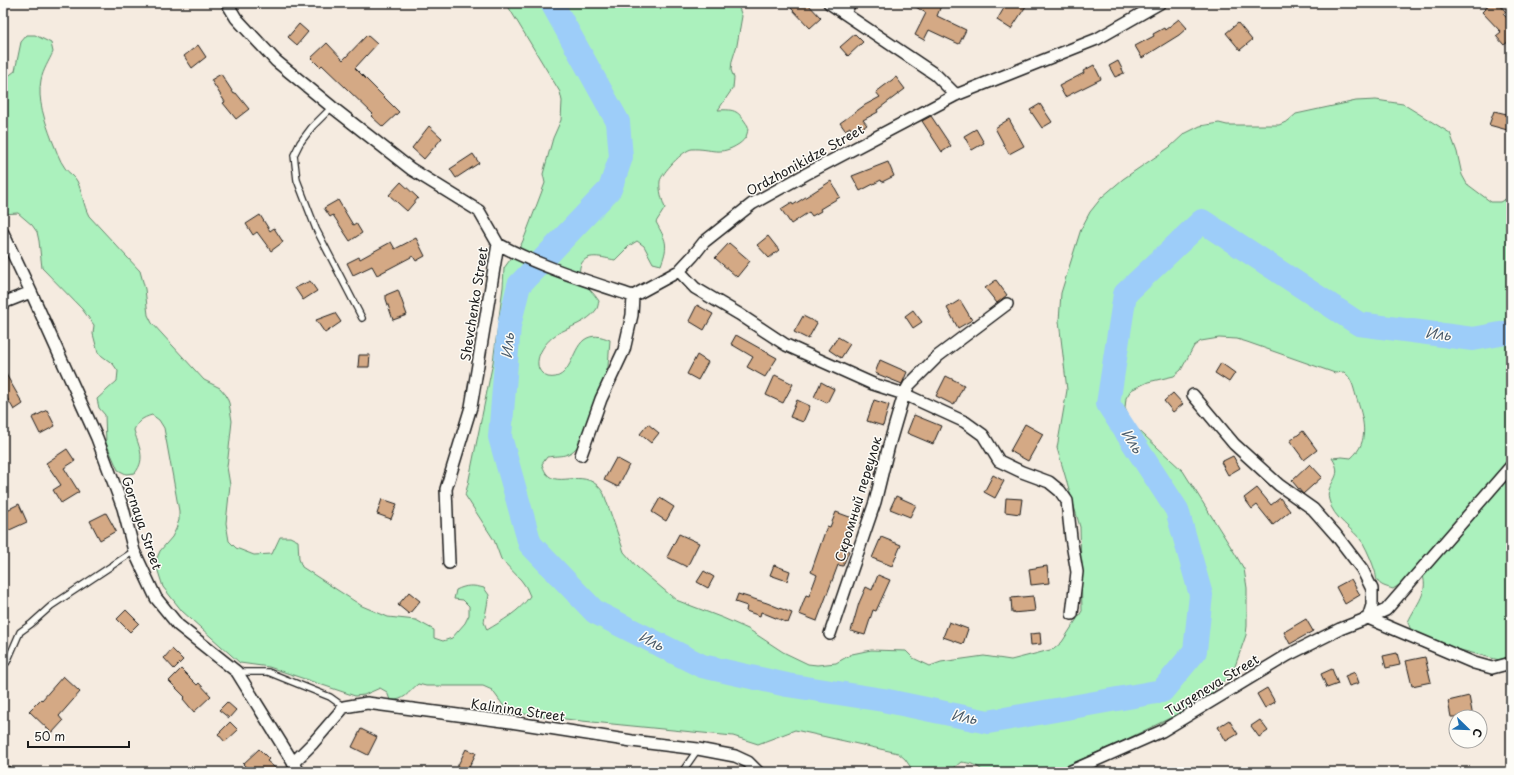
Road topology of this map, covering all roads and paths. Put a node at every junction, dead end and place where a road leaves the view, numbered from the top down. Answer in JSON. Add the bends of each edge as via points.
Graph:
{"nodes":[{"id":1,"x":227,"y":3,"type":"edge"},
{"id":2,"x":829,"y":3,"type":"edge"},
{"id":3,"x":850,"y":3,"type":"edge"},
{"id":4,"x":1160,"y":3,"type":"edge"},
{"id":5,"x":845,"y":13,"type":"junction"},
{"id":6,"x":956,"y":95,"type":"junction"},
{"id":7,"x":332,"y":107,"type":"junction"},
{"id":8,"x":3,"y":233,"type":"edge"},
{"id":9,"x":498,"y":244,"type":"junction"},
{"id":10,"x":679,"y":271,"type":"junction"},
{"id":11,"x":31,"y":292,"type":"junction"},
{"id":12,"x":633,"y":296,"type":"junction"},
{"id":13,"x":3,"y":303,"type":"edge"},
{"id":14,"x":1007,"y":304,"type":"dead end"},
{"id":15,"x":362,"y":318,"type":"dead end"},
{"id":16,"x":904,"y":394,"type":"junction"},
{"id":17,"x":1193,"y":395,"type":"dead end"},
{"id":18,"x":581,"y":455,"type":"dead end"},
{"id":19,"x":1511,"y":466,"type":"edge"},
{"id":20,"x":134,"y":551,"type":"junction"},
{"id":21,"x":449,"y":563,"type":"dead end"},
{"id":22,"x":1072,"y":614,"type":"dead end"},
{"id":23,"x":1368,"y":618,"type":"junction"},
{"id":24,"x":830,"y":634,"type":"dead end"},
{"id":25,"x":7,"y":662,"type":"dead end"},
{"id":26,"x":1511,"y":663,"type":"edge"},
{"id":27,"x":237,"y":672,"type":"junction"},
{"id":28,"x":344,"y":707,"type":"junction"},
{"id":29,"x":698,"y":749,"type":"junction"},
{"id":30,"x":296,"y":767,"type":"edge"},
{"id":31,"x":682,"y":772,"type":"edge"},
{"id":32,"x":758,"y":772,"type":"edge"},
{"id":33,"x":1069,"y":772,"type":"edge"}],
"edges":[{"from":1,"to":7,"type":"street","name":"Shevchenko Street","via":[[236,18],[276,61]]},
{"from":2,"to":5,"type":"street"},
{"from":3,"to":5,"type":"street"},
{"from":4,"to":6,"type":"street","name":"Ordzhonikidze Street","via":[[1097,39]]},
{"from":5,"to":6,"type":"street","via":[[936,75]]},
{"from":6,"to":10,"type":"street","name":"Ordzhonikidze Street","via":[[752,204],[704,242]]},
{"from":7,"to":9,"type":"street","name":"Shevchenko Street","via":[[410,169],[479,211]]},
{"from":7,"to":15,"type":"lane","via":[[312,127],[294,155],[297,180],[316,229]]},
{"from":8,"to":11,"type":"street","name":"Gornaya Street"},
{"from":9,"to":12,"type":"street","via":[[568,275]]},
{"from":9,"to":21,"type":"street","name":"Shevchenko Street","via":[[471,407],[446,489]]},
{"from":10,"to":12,"type":"street","name":"Ordzhonikidze Street"},
{"from":10,"to":16,"type":"street","via":[[695,288],[786,345],[873,384]]},
{"from":11,"to":13,"type":"street"},
{"from":11,"to":20,"type":"street","name":"Gornaya Street","via":[[97,438],[123,508]]},
{"from":12,"to":18,"type":"street","via":[[632,315],[624,350],[601,399]]},
{"from":14,"to":16,"type":"street","name":"Скромный переулок","via":[[938,356],[909,385]]},
{"from":16,"to":22,"type":"street","via":[[965,422],[983,435],[999,460],[1049,482],[1060,491],[1067,501],[1077,572]]},
{"from":16,"to":24,"type":"street","name":"Скромный переулок","via":[[875,502]]},
{"from":17,"to":23,"type":"street","via":[[1234,444],[1279,485],[1313,509],[1336,535],[1362,569],[1372,589],[1372,605]]},
{"from":19,"to":23,"type":"street","name":"Turgeneva Street","via":[[1386,610]]},
{"from":20,"to":25,"type":"lane","via":[[50,606],[20,632]]},
{"from":20,"to":27,"type":"street","name":"Gornaya Street","via":[[156,598],[178,625]]},
{"from":23,"to":26,"type":"street","via":[[1474,663],[1492,668]]},
{"from":23,"to":33,"type":"street","name":"Turgeneva Street","via":[[1340,629],[1288,656],[1162,731]]},
{"from":27,"to":28,"type":"lane","via":[[268,672],[330,697]]},
{"from":27,"to":30,"type":"street","name":"Gornaya Street"},
{"from":28,"to":29,"type":"street","name":"Kalinina Street","via":[[367,703]]},
{"from":28,"to":30,"type":"street"},
{"from":29,"to":31,"type":"lane"},
{"from":29,"to":32,"type":"street","name":"Kalinina Street","via":[[735,756],[748,762]]}]}
